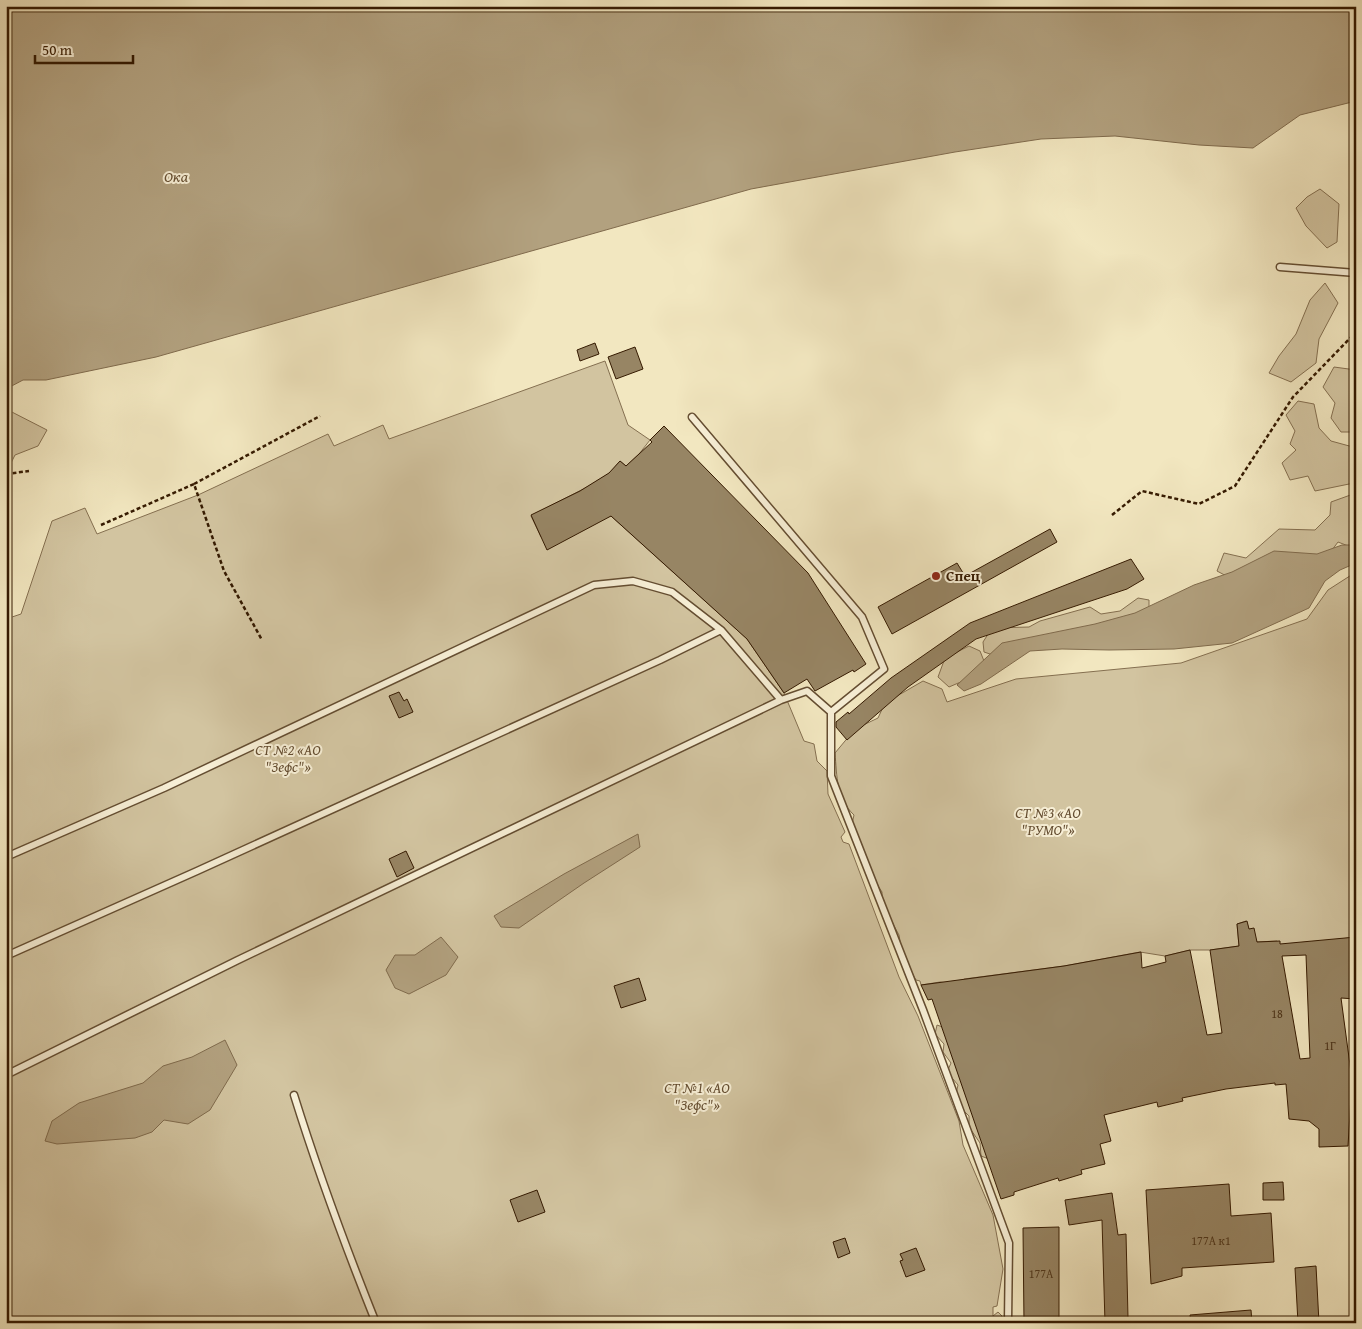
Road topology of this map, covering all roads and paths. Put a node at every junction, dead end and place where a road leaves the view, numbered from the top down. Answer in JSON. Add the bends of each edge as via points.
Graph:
{"nodes":[{"id":1,"x":1280,"y":267,"type":"dead end"},
{"id":2,"x":1356,"y":273,"type":"edge"},
{"id":3,"x":1356,"y":332,"type":"edge"},
{"id":4,"x":320,"y":416,"type":"dead end"},
{"id":5,"x":692,"y":417,"type":"dead end"},
{"id":6,"x":29,"y":471,"type":"dead end"},
{"id":7,"x":6,"y":474,"type":"edge"},
{"id":8,"x":194,"y":484,"type":"junction"},
{"id":9,"x":1112,"y":515,"type":"dead end"},
{"id":10,"x":101,"y":525,"type":"dead end"},
{"id":11,"x":721,"y":630,"type":"junction"},
{"id":12,"x":262,"y":640,"type":"dead end"},
{"id":13,"x":781,"y":700,"type":"junction"},
{"id":14,"x":831,"y":712,"type":"junction"},
{"id":15,"x":6,"y":857,"type":"edge"},
{"id":16,"x":6,"y":956,"type":"edge"},
{"id":17,"x":6,"y":1076,"type":"edge"},
{"id":18,"x":294,"y":1095,"type":"dead end"},
{"id":19,"x":376,"y":1323,"type":"edge"},
{"id":20,"x":1008,"y":1323,"type":"edge"}],
"edges":[{"from":1,"to":2,"type":"lane"},
{"from":3,"to":9,"type":"path","via":[[1293,397],[1235,486],[1199,504],[1142,491]]},
{"from":4,"to":8,"type":"path"},
{"from":5,"to":14,"type":"lane","via":[[862,617],[884,669]]},
{"from":6,"to":7,"type":"path"},
{"from":8,"to":10,"type":"path"},
{"from":8,"to":12,"type":"path","via":[[224,571]]},
{"from":11,"to":13,"type":"lane"},
{"from":11,"to":15,"type":"lane","via":[[672,592],[633,582],[594,585],[164,788]]},
{"from":11,"to":16,"type":"lane"},
{"from":13,"to":14,"type":"lane","via":[[807,691]]},
{"from":13,"to":17,"type":"lane","via":[[238,960]]},
{"from":14,"to":20,"type":"lane","via":[[831,776],[1009,1243]]},
{"from":18,"to":19,"type":"lane"}]}
